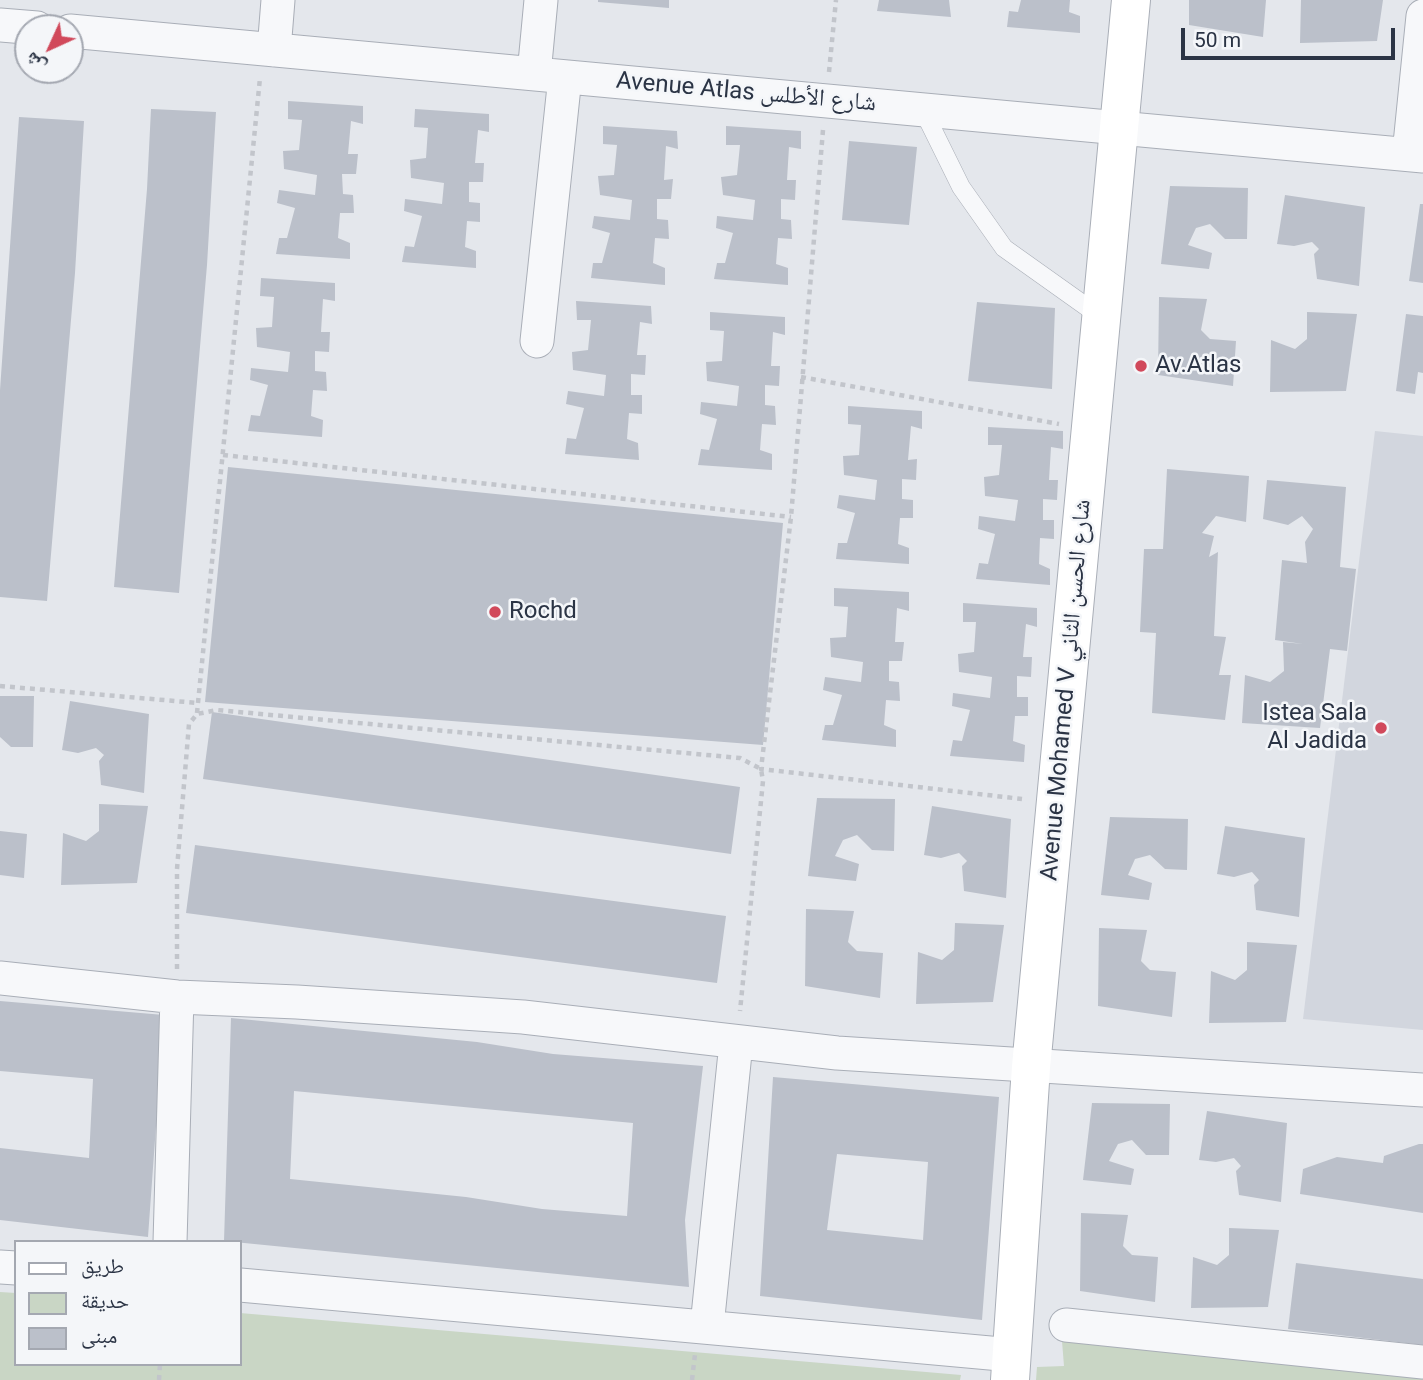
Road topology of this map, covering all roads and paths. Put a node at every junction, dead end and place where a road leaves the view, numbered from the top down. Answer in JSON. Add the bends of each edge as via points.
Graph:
{"nodes":[{"id":1,"x":278,"y":0,"type":"edge"},
{"id":2,"x":541,"y":0,"type":"edge"},
{"id":3,"x":836,"y":0,"type":"edge"},
{"id":4,"x":1131,"y":0,"type":"edge"},
{"id":5,"x":1423,"y":16,"type":"edge"},
{"id":6,"x":84,"y":32,"type":"edge"},
{"id":7,"x":269,"y":49,"type":"junction"},
{"id":8,"x":550,"y":75,"type":"junction"},
{"id":9,"x":826,"y":100,"type":"junction"},
{"id":10,"x":923,"y":110,"type":"junction"},
{"id":11,"x":1120,"y":128,"type":"junction"},
{"id":12,"x":1416,"y":155,"type":"edge"},
{"id":13,"x":1102,"y":317,"type":"junction"},
{"id":14,"x":537,"y":341,"type":"dead end"},
{"id":15,"x":801,"y":377,"type":"junction"},
{"id":16,"x":1091,"y":430,"type":"junction"},
{"id":17,"x":223,"y":455,"type":"junction"},
{"id":18,"x":791,"y":517,"type":"junction"},
{"id":19,"x":0,"y":685,"type":"edge"},
{"id":20,"x":198,"y":704,"type":"junction"},
{"id":21,"x":197,"y":714,"type":"junction"},
{"id":22,"x":761,"y":769,"type":"junction"},
{"id":23,"x":1056,"y":803,"type":"junction"},
{"id":24,"x":0,"y":978,"type":"edge"},
{"id":25,"x":177,"y":998,"type":"junction"},
{"id":26,"x":736,"y":1043,"type":"junction"},
{"id":27,"x":1031,"y":1067,"type":"junction"},
{"id":28,"x":1423,"y":1090,"type":"edge"},
{"id":29,"x":170,"y":1240,"type":"edge"},
{"id":30,"x":242,"y":1285,"type":"edge"},
{"id":31,"x":1066,"y":1325,"type":"dead end"},
{"id":32,"x":707,"y":1326,"type":"junction"},
{"id":33,"x":1423,"y":1362,"type":"edge"},
{"id":34,"x":1011,"y":1368,"type":"edge"}],
"edges":[{"from":1,"to":7,"type":"street"},
{"from":2,"to":8,"type":"street"},
{"from":3,"to":9,"type":"path"},
{"from":4,"to":11,"type":"street","name":"Avenue Mohamed V شارع الحسن الثاني"},
{"from":5,"to":12,"type":"street"},
{"from":6,"to":7,"type":"street","name":"Avenue Atlas شارع الأطلس"},
{"from":7,"to":8,"type":"street","name":"Avenue Atlas شارع الأطلس"},
{"from":7,"to":17,"type":"path"},
{"from":8,"to":9,"type":"street","name":"Avenue Atlas شارع الأطلس"},
{"from":8,"to":14,"type":"street"},
{"from":9,"to":10,"type":"street","name":"Avenue Atlas شارع الأطلس"},
{"from":9,"to":15,"type":"path"},
{"from":10,"to":11,"type":"street","name":"Avenue Atlas شارع الأطلس"},
{"from":10,"to":13,"type":"lane","via":[[961,187],[1004,248]]},
{"from":11,"to":12,"type":"street","name":"Avenue Atlas شارع الأطلس"},
{"from":11,"to":13,"type":"street","name":"Avenue Mohamed V شارع الحسن الثاني"},
{"from":13,"to":16,"type":"street","name":"Avenue Mohamed V شارع الحسن الثاني"},
{"from":15,"to":16,"type":"path"},
{"from":15,"to":18,"type":"path"},
{"from":16,"to":23,"type":"street","name":"Avenue Mohamed V شارع الحسن الثاني"},
{"from":17,"to":18,"type":"path"},
{"from":17,"to":20,"type":"path"},
{"from":18,"to":22,"type":"path"},
{"from":19,"to":20,"type":"path"},
{"from":20,"to":21,"type":"path"},
{"from":21,"to":22,"type":"path","via":[[217,710],[740,758]]},
{"from":21,"to":25,"type":"path","via":[[189,724],[177,869]]},
{"from":22,"to":23,"type":"path"},
{"from":22,"to":26,"type":"path"},
{"from":23,"to":27,"type":"street","name":"Avenue Mohamed V شارع الحسن الثاني"},
{"from":24,"to":25,"type":"street"},
{"from":25,"to":26,"type":"street","via":[[523,1017]]},
{"from":25,"to":29,"type":"street"},
{"from":26,"to":27,"type":"street"},
{"from":26,"to":32,"type":"street"},
{"from":27,"to":28,"type":"street"},
{"from":27,"to":34,"type":"street","name":"Avenue Mohamed V شارع الحسن الثاني"},
{"from":30,"to":32,"type":"street"},
{"from":31,"to":33,"type":"street"},
{"from":32,"to":34,"type":"street"}]}
